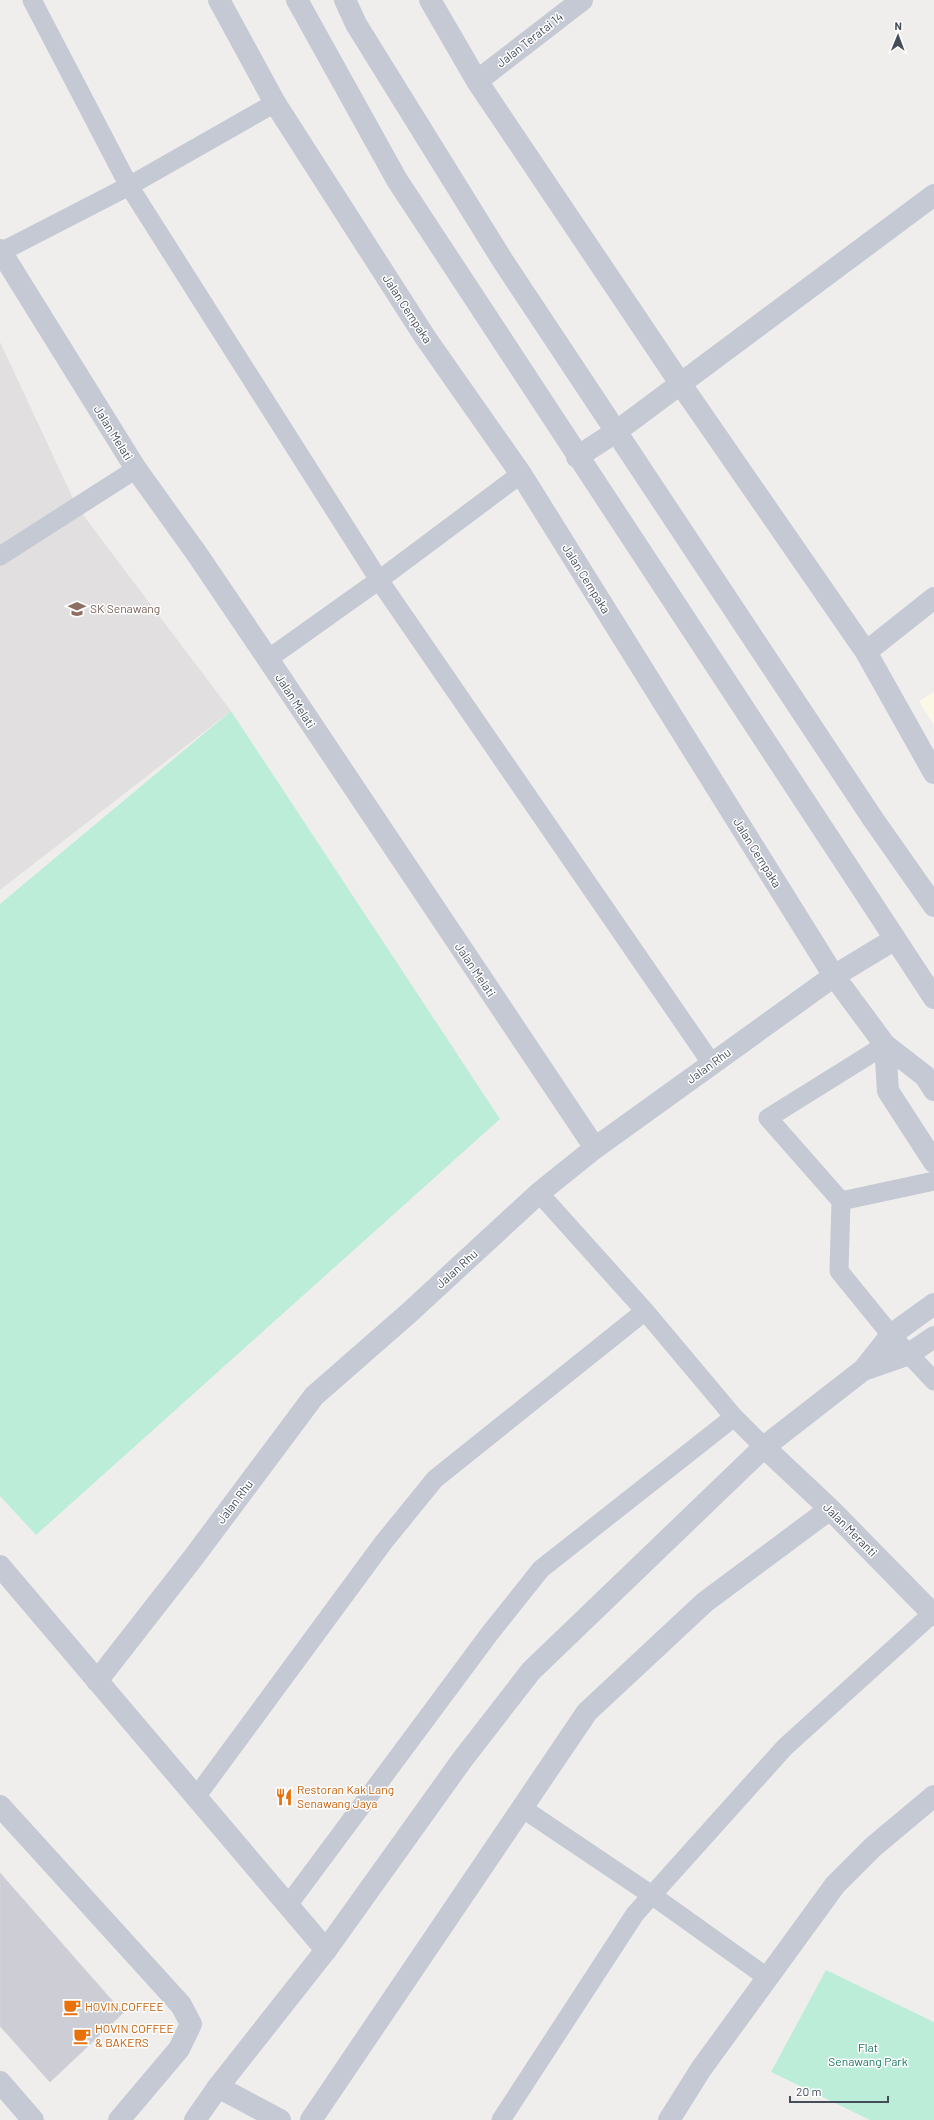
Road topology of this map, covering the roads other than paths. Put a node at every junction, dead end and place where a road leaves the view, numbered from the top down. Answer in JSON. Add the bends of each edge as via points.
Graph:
{"nodes":[{"id":1,"x":32,"y":0,"type":"edge"},
{"id":2,"x":219,"y":0,"type":"edge"},
{"id":3,"x":297,"y":0,"type":"edge"},
{"id":4,"x":345,"y":0,"type":"edge"},
{"id":5,"x":430,"y":0,"type":"edge"},
{"id":6,"x":582,"y":0,"type":"edge"},
{"id":7,"x":477,"y":81,"type":"junction"},
{"id":8,"x":275,"y":103,"type":"junction"},
{"id":9,"x":129,"y":186,"type":"junction"},
{"id":10,"x":934,"y":195,"type":"edge"},
{"id":11,"x":1,"y":251,"type":"edge"},
{"id":12,"x":680,"y":383,"type":"junction"},
{"id":13,"x":617,"y":431,"type":"junction"},
{"id":14,"x":577,"y":457,"type":"junction"},
{"id":15,"x":136,"y":469,"type":"junction"},
{"id":16,"x":521,"y":474,"type":"junction"},
{"id":17,"x":0,"y":556,"type":"edge"},
{"id":18,"x":379,"y":580,"type":"junction"},
{"id":19,"x":934,"y":598,"type":"edge"},
{"id":20,"x":866,"y":652,"type":"junction"},
{"id":21,"x":268,"y":659,"type":"junction"},
{"id":22,"x":933,"y":771,"type":"edge"},
{"id":23,"x":934,"y":906,"type":"edge"},
{"id":24,"x":896,"y":939,"type":"junction"},
{"id":25,"x":834,"y":976,"type":"junction"},
{"id":26,"x":934,"y":998,"type":"edge"},
{"id":27,"x":886,"y":1045,"type":"junction"},
{"id":28,"x":712,"y":1064,"type":"junction"},
{"id":29,"x":934,"y":1090,"type":"edge"},
{"id":30,"x":595,"y":1148,"type":"junction"},
{"id":31,"x":934,"y":1162,"type":"edge"},
{"id":32,"x":934,"y":1181,"type":"edge"},
{"id":33,"x":539,"y":1193,"type":"junction"},
{"id":34,"x":841,"y":1201,"type":"junction"},
{"id":35,"x":934,"y":1304,"type":"edge"},
{"id":36,"x":646,"y":1311,"type":"junction"},
{"id":37,"x":891,"y":1335,"type":"junction"},
{"id":38,"x":934,"y":1337,"type":"edge"},
{"id":39,"x":909,"y":1354,"type":"junction"},
{"id":40,"x":864,"y":1370,"type":"junction"},
{"id":41,"x":934,"y":1382,"type":"edge"},
{"id":42,"x":734,"y":1417,"type":"junction"},
{"id":43,"x":764,"y":1447,"type":"junction"},
{"id":44,"x":830,"y":1510,"type":"junction"},
{"id":45,"x":0,"y":1566,"type":"edge"},
{"id":46,"x":933,"y":1614,"type":"edge"},
{"id":47,"x":97,"y":1681,"type":"junction"},
{"id":48,"x":934,"y":1796,"type":"edge"},
{"id":49,"x":196,"y":1797,"type":"junction"},
{"id":50,"x":0,"y":1806,"type":"edge"},
{"id":51,"x":522,"y":1808,"type":"junction"},
{"id":52,"x":653,"y":1896,"type":"junction"},
{"id":53,"x":288,"y":1905,"type":"junction"},
{"id":54,"x":326,"y":1950,"type":"junction"},
{"id":55,"x":768,"y":1978,"type":"junction"},
{"id":56,"x":0,"y":2082,"type":"edge"},
{"id":57,"x":218,"y":2087,"type":"junction"},
{"id":58,"x":33,"y":2120,"type":"edge"},
{"id":59,"x":119,"y":2120,"type":"edge"},
{"id":60,"x":195,"y":2120,"type":"edge"},
{"id":61,"x":280,"y":2120,"type":"edge"},
{"id":62,"x":311,"y":2120,"type":"edge"},
{"id":63,"x":501,"y":2120,"type":"edge"},
{"id":64,"x":669,"y":2120,"type":"edge"}],
"edges":[{"from":1,"to":9,"type":"lane"},
{"from":2,"to":8,"type":"street","name":"Jalan Cempaka"},
{"from":3,"to":14,"type":"street","via":[[397,180]]},
{"from":4,"to":13,"type":"street","via":[[356,24],[504,261]]},
{"from":5,"to":7,"type":"street"},
{"from":6,"to":7,"type":"street","name":"Jalan Teratai 14"},
{"from":7,"to":12,"type":"street"},
{"from":8,"to":9,"type":"lane"},
{"from":8,"to":16,"type":"street","name":"Jalan Cempaka","via":[[425,337]]},
{"from":9,"to":11,"type":"lane"},
{"from":9,"to":18,"type":"lane"},
{"from":10,"to":12,"type":"street"},
{"from":11,"to":15,"type":"street","name":"Jalan Melati"},
{"from":12,"to":13,"type":"street"},
{"from":12,"to":20,"type":"street"},
{"from":13,"to":14,"type":"street"},
{"from":13,"to":23,"type":"street","via":[[872,819]]},
{"from":14,"to":24,"type":"street"},
{"from":15,"to":17,"type":"lane"},
{"from":15,"to":21,"type":"street","name":"Jalan Melati"},
{"from":16,"to":18,"type":"lane"},
{"from":16,"to":25,"type":"street","name":"Jalan Cempaka"},
{"from":18,"to":21,"type":"lane"},
{"from":18,"to":28,"type":"lane"},
{"from":19,"to":20,"type":"street"},
{"from":20,"to":22,"type":"street"},
{"from":21,"to":30,"type":"street","name":"Jalan Melati"},
{"from":24,"to":25,"type":"street","name":"Jalan Rhu"},
{"from":24,"to":26,"type":"street"},
{"from":25,"to":27,"type":"street","name":"Jalan Cempaka"},
{"from":25,"to":28,"type":"street","name":"Jalan Rhu"},
{"from":27,"to":29,"type":"street","name":"Jalan Cempaka","via":[[925,1076]]},
{"from":27,"to":31,"type":"street","via":[[888,1091]]},
{"from":27,"to":34,"type":"lane","via":[[768,1118]]},
{"from":28,"to":30,"type":"street","name":"Jalan Rhu"},
{"from":30,"to":33,"type":"street","name":"Jalan Rhu"},
{"from":32,"to":34,"type":"lane"},
{"from":33,"to":36,"type":"lane"},
{"from":33,"to":47,"type":"street","name":"Jalan Rhu","via":[[314,1396]]},
{"from":34,"to":37,"type":"lane","via":[[839,1271]]},
{"from":35,"to":37,"type":"street"},
{"from":36,"to":42,"type":"lane"},
{"from":36,"to":49,"type":"lane","via":[[436,1479],[383,1543]]},
{"from":37,"to":39,"type":"lane"},
{"from":37,"to":40,"type":"street"},
{"from":38,"to":39,"type":"street"},
{"from":39,"to":40,"type":"street"},
{"from":39,"to":41,"type":"lane"},
{"from":40,"to":43,"type":"street"},
{"from":42,"to":43,"type":"lane"},
{"from":42,"to":53,"type":"lane","via":[[541,1569],[490,1633]]},
{"from":43,"to":44,"type":"street","name":"Jalan Meranti"},
{"from":43,"to":54,"type":"street","via":[[531,1671],[462,1760]]},
{"from":44,"to":46,"type":"street","name":"Jalan Meranti"},
{"from":44,"to":51,"type":"street","via":[[705,1602],[587,1712]]},
{"from":45,"to":47,"type":"street"},
{"from":46,"to":52,"type":"lane","via":[[785,1746]]},
{"from":47,"to":49,"type":"street"},
{"from":48,"to":55,"type":"street","via":[[872,1847],[835,1885]]},
{"from":49,"to":53,"type":"street"},
{"from":50,"to":59,"type":"street","via":[[181,2005],[191,2024],[179,2049]]},
{"from":51,"to":52,"type":"lane"},
{"from":51,"to":62,"type":"street"},
{"from":52,"to":55,"type":"lane"},
{"from":52,"to":63,"type":"lane","via":[[635,1914]]},
{"from":53,"to":54,"type":"street"},
{"from":54,"to":57,"type":"street"},
{"from":55,"to":64,"type":"street","via":[[701,2069]]},
{"from":56,"to":58,"type":"street"},
{"from":57,"to":60,"type":"street"},
{"from":57,"to":61,"type":"street"}]}
